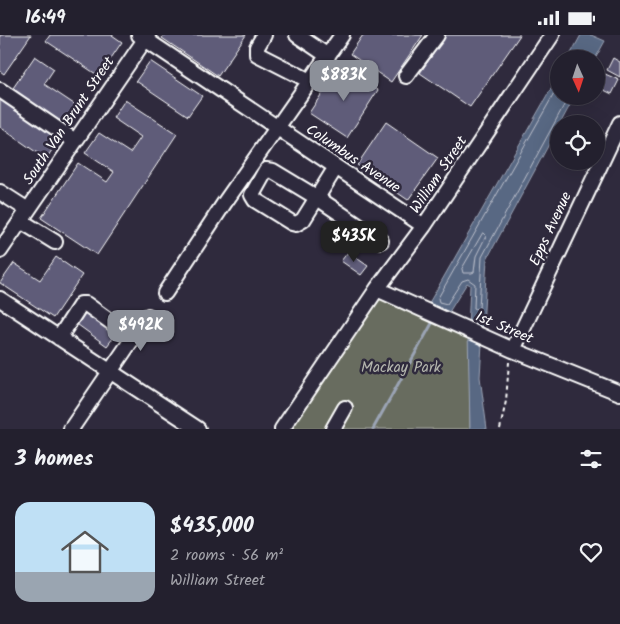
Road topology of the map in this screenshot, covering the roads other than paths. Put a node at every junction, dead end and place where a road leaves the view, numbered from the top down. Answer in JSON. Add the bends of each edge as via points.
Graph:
{"nodes":[{"id":1,"x":264,"y":35,"type":"edge"},
{"id":2,"x":297,"y":35,"type":"edge"},
{"id":3,"x":342,"y":35,"type":"edge"},
{"id":4,"x":436,"y":35,"type":"edge"},
{"id":5,"x":552,"y":35,"type":"edge"},
{"id":6,"x":144,"y":36,"type":"edge"},
{"id":7,"x":328,"y":56,"type":"junction"},
{"id":8,"x":406,"y":76,"type":"dead end"},
{"id":9,"x":310,"y":81,"type":"junction"},
{"id":10,"x":0,"y":90,"type":"edge"},
{"id":11,"x":620,"y":123,"type":"edge"},
{"id":12,"x":278,"y":128,"type":"junction"},
{"id":13,"x":75,"y":141,"type":"junction"},
{"id":14,"x":336,"y":167,"type":"junction"},
{"id":15,"x":0,"y":192,"type":"edge"},
{"id":16,"x":316,"y":197,"type":"junction"},
{"id":17,"x":24,"y":215,"type":"junction"},
{"id":18,"x":424,"y":226,"type":"junction"},
{"id":19,"x":381,"y":241,"type":"dead end"},
{"id":20,"x":55,"y":242,"type":"dead end"},
{"id":21,"x":0,"y":251,"type":"edge"},
{"id":22,"x":377,"y":289,"type":"junction"},
{"id":23,"x":165,"y":293,"type":"dead end"},
{"id":24,"x":0,"y":299,"type":"edge"},
{"id":25,"x":148,"y":316,"type":"dead end"},
{"id":26,"x":59,"y":338,"type":"junction"},
{"id":27,"x":133,"y":338,"type":"junction"},
{"id":28,"x":513,"y":349,"type":"junction"},
{"id":29,"x":110,"y":371,"type":"junction"},
{"id":30,"x":620,"y":393,"type":"edge"},
{"id":31,"x":345,"y":407,"type":"dead end"},
{"id":32,"x":71,"y":429,"type":"edge"},
{"id":33,"x":198,"y":429,"type":"edge"},
{"id":34,"x":282,"y":429,"type":"edge"},
{"id":35,"x":333,"y":429,"type":"edge"}],
"edges":[{"from":1,"to":9,"type":"street","via":[[257,54]]},
{"from":2,"to":7,"type":"street"},
{"from":3,"to":7,"type":"street"},
{"from":4,"to":8,"type":"street"},
{"from":5,"to":18,"type":"street","name":"William Street"},
{"from":6,"to":12,"type":"street","name":"Columbus Avenue"},
{"from":6,"to":13,"type":"street","name":"South Van Brunt Street"},
{"from":7,"to":9,"type":"street"},
{"from":9,"to":12,"type":"street"},
{"from":10,"to":13,"type":"street"},
{"from":11,"to":28,"type":"street","name":"Epps Avenue"},
{"from":12,"to":14,"type":"street","name":"Columbus Avenue"},
{"from":12,"to":23,"type":"street"},
{"from":13,"to":17,"type":"street","name":"South Van Brunt Street"},
{"from":14,"to":16,"type":"street"},
{"from":14,"to":18,"type":"street","name":"Columbus Avenue"},
{"from":15,"to":17,"type":"street"},
{"from":16,"to":16,"type":"street","via":[[296,224],[255,200],[252,195],[269,170]]},
{"from":16,"to":19,"type":"street"},
{"from":17,"to":20,"type":"street"},
{"from":17,"to":21,"type":"street","name":"South Van Brunt Street"},
{"from":18,"to":22,"type":"street","name":"William Street"},
{"from":22,"to":28,"type":"street","name":"1st Street"},
{"from":22,"to":34,"type":"street","name":"William Street"},
{"from":24,"to":26,"type":"street"},
{"from":25,"to":27,"type":"street"},
{"from":26,"to":27,"type":"street","via":[[81,304],[86,304]]},
{"from":26,"to":29,"type":"street"},
{"from":27,"to":29,"type":"street"},
{"from":28,"to":30,"type":"street","name":"1st Street"},
{"from":29,"to":32,"type":"street"},
{"from":29,"to":33,"type":"street"},
{"from":31,"to":35,"type":"street"}]}
